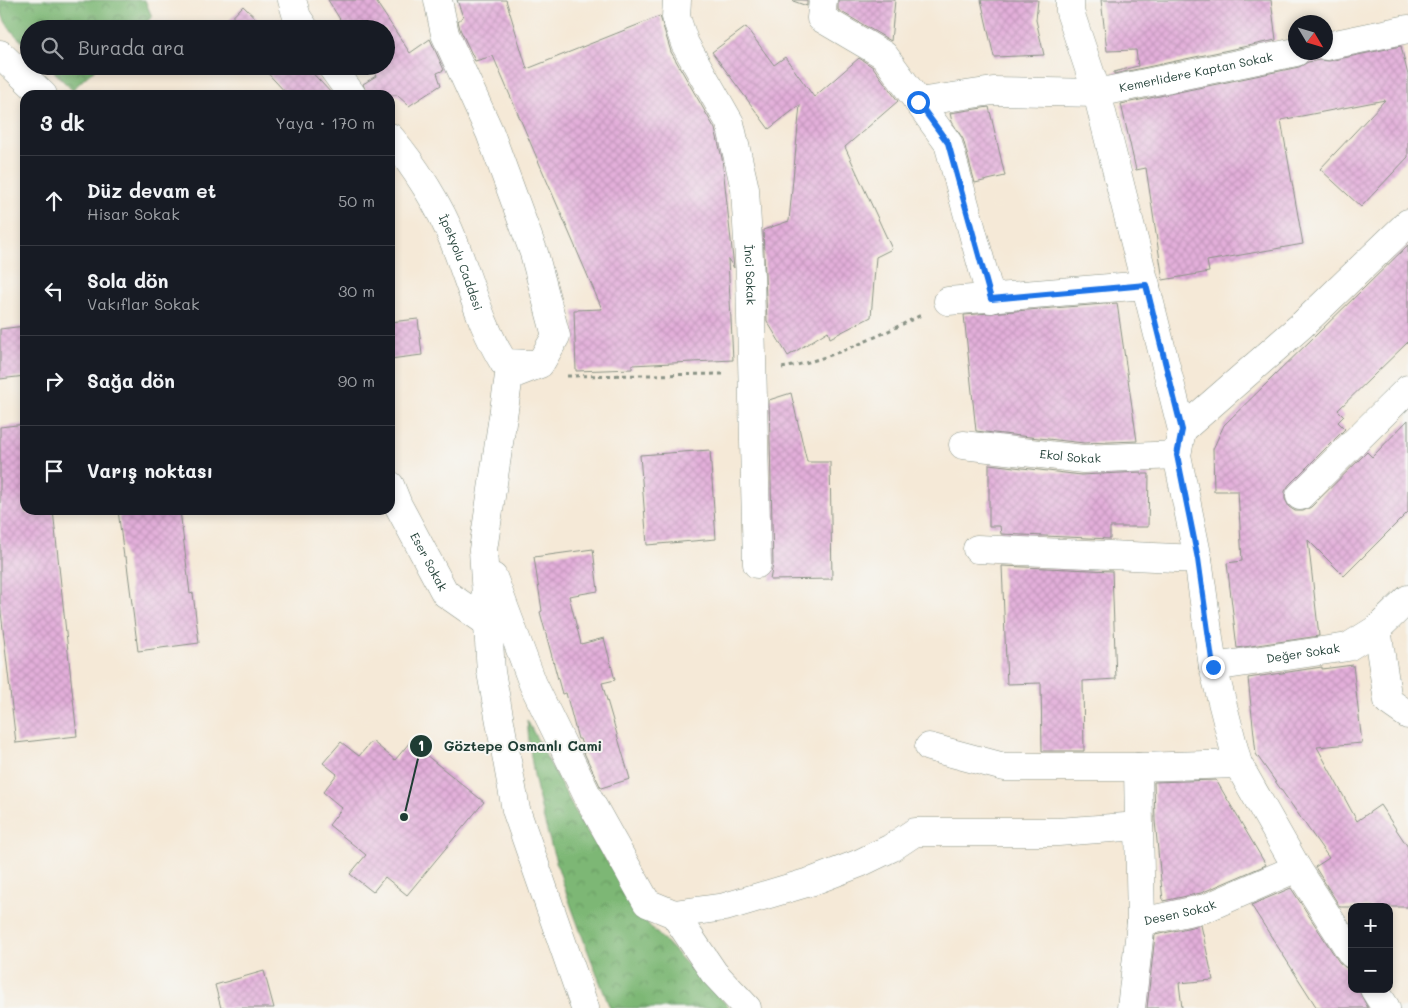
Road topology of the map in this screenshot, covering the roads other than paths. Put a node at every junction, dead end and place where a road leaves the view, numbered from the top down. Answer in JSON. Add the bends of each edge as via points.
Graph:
{"nodes":[{"id":1,"x":292,"y":0,"type":"edge"},
{"id":2,"x":438,"y":0,"type":"edge"},
{"id":3,"x":677,"y":0,"type":"edge"},
{"id":4,"x":823,"y":0,"type":"edge"},
{"id":5,"x":1070,"y":0,"type":"edge"},
{"id":6,"x":299,"y":20,"type":"edge"},
{"id":7,"x":1408,"y":29,"type":"edge"},
{"id":8,"x":1333,"y":45,"type":"edge"},
{"id":9,"x":0,"y":54,"type":"edge"},
{"id":10,"x":1288,"y":54,"type":"edge"},
{"id":11,"x":20,"y":73,"type":"edge"},
{"id":12,"x":22,"y":75,"type":"edge"},
{"id":13,"x":338,"y":75,"type":"edge"},
{"id":14,"x":38,"y":90,"type":"edge"},
{"id":15,"x":348,"y":90,"type":"edge"},
{"id":16,"x":1097,"y":93,"type":"junction"},
{"id":17,"x":918,"y":102,"type":"junction"},
{"id":18,"x":395,"y":143,"type":"edge"},
{"id":19,"x":1408,"y":223,"type":"edge"},
{"id":20,"x":1146,"y":285,"type":"junction"},
{"id":21,"x":991,"y":299,"type":"junction"},
{"id":22,"x":948,"y":301,"type":"dead end"},
{"id":23,"x":540,"y":364,"type":"junction"},
{"id":24,"x":1408,"y":389,"type":"edge"},
{"id":25,"x":1179,"y":443,"type":"junction"},
{"id":26,"x":963,"y":445,"type":"dead end"},
{"id":27,"x":1300,"y":496,"type":"dead end"},
{"id":28,"x":395,"y":498,"type":"edge"},
{"id":29,"x":977,"y":549,"type":"dead end"},
{"id":30,"x":483,"y":550,"type":"junction"},
{"id":31,"x":1198,"y":559,"type":"junction"},
{"id":32,"x":757,"y":564,"type":"dead end"},
{"id":33,"x":1408,"y":599,"type":"edge"},
{"id":34,"x":488,"y":623,"type":"junction"},
{"id":35,"x":1377,"y":629,"type":"junction"},
{"id":36,"x":1213,"y":667,"type":"junction"},
{"id":37,"x":1408,"y":715,"type":"edge"},
{"id":38,"x":929,"y":747,"type":"dead end"},
{"id":39,"x":1238,"y":764,"type":"junction"},
{"id":40,"x":1138,"y":767,"type":"junction"},
{"id":41,"x":1138,"y":826,"type":"junction"},
{"id":42,"x":1297,"y":868,"type":"junction"},
{"id":43,"x":674,"y":914,"type":"junction"},
{"id":44,"x":1141,"y":922,"type":"junction"},
{"id":45,"x":1348,"y":948,"type":"edge"},
{"id":46,"x":1377,"y":993,"type":"edge"},
{"id":47,"x":585,"y":1008,"type":"edge"},
{"id":48,"x":747,"y":1008,"type":"edge"},
{"id":49,"x":1131,"y":1008,"type":"edge"},
{"id":50,"x":1386,"y":1008,"type":"edge"}],
"edges":[{"from":1,"to":6,"type":"street"},
{"from":2,"to":23,"type":"street","via":[[445,34],[490,133],[534,252],[556,336]]},
{"from":3,"to":32,"type":"street","name":"İnci Sokak","via":[[676,17],[685,44],[730,123],[745,189]]},
{"from":4,"to":17,"type":"street","via":[[822,18],[884,55]]},
{"from":5,"to":16,"type":"street","via":[[1070,12]]},
{"from":7,"to":8,"type":"street"},
{"from":9,"to":11,"type":"street"},
{"from":10,"to":16,"type":"street","name":"Kemerlidere Kaptan Sokak"},
{"from":12,"to":14,"type":"street"},
{"from":13,"to":15,"type":"street"},
{"from":16,"to":17,"type":"street","name":"Kemerlidere Kaptan Sokak","via":[[993,90]]},
{"from":16,"to":20,"type":"street"},
{"from":17,"to":21,"type":"street","via":[[948,143]]},
{"from":18,"to":23,"type":"street","name":"İpekyolu Caddesi","via":[[412,163],[453,239],[490,340],[504,363]]},
{"from":19,"to":25,"type":"street"},
{"from":20,"to":21,"type":"street"},
{"from":20,"to":25,"type":"street"},
{"from":21,"to":22,"type":"street"},
{"from":23,"to":30,"type":"street","via":[[509,376]]},
{"from":24,"to":27,"type":"street"},
{"from":25,"to":26,"type":"street","name":"Ekol Sokak","via":[[1083,459]]},
{"from":25,"to":31,"type":"street"},
{"from":28,"to":34,"type":"street","name":"Eser Sokak","via":[[445,593]]},
{"from":29,"to":31,"type":"street"},
{"from":30,"to":34,"type":"street"},
{"from":30,"to":43,"type":"street","via":[[533,684],[590,802],[647,903]]},
{"from":31,"to":36,"type":"street"},
{"from":33,"to":35,"type":"street","name":"Değer Sokak"},
{"from":34,"to":47,"type":"street","via":[[491,672],[516,810]]},
{"from":35,"to":36,"type":"street","name":"Değer Sokak","via":[[1348,647]]},
{"from":35,"to":37,"type":"street","via":[[1388,701]]},
{"from":36,"to":39,"type":"street"},
{"from":38,"to":40,"type":"street","via":[[1004,767]]},
{"from":39,"to":40,"type":"street"},
{"from":39,"to":42,"type":"street"},
{"from":40,"to":41,"type":"street"},
{"from":41,"to":43,"type":"street","via":[[1058,832],[915,832],[860,863],[813,881],[725,907]]},
{"from":41,"to":44,"type":"street"},
{"from":42,"to":44,"type":"street","name":"Desen Sokak","via":[[1206,908]]},
{"from":42,"to":45,"type":"street"},
{"from":43,"to":48,"type":"street","via":[[714,973]]},
{"from":44,"to":49,"type":"street","name":"Desen Sokak"},
{"from":46,"to":50,"type":"street"}]}
